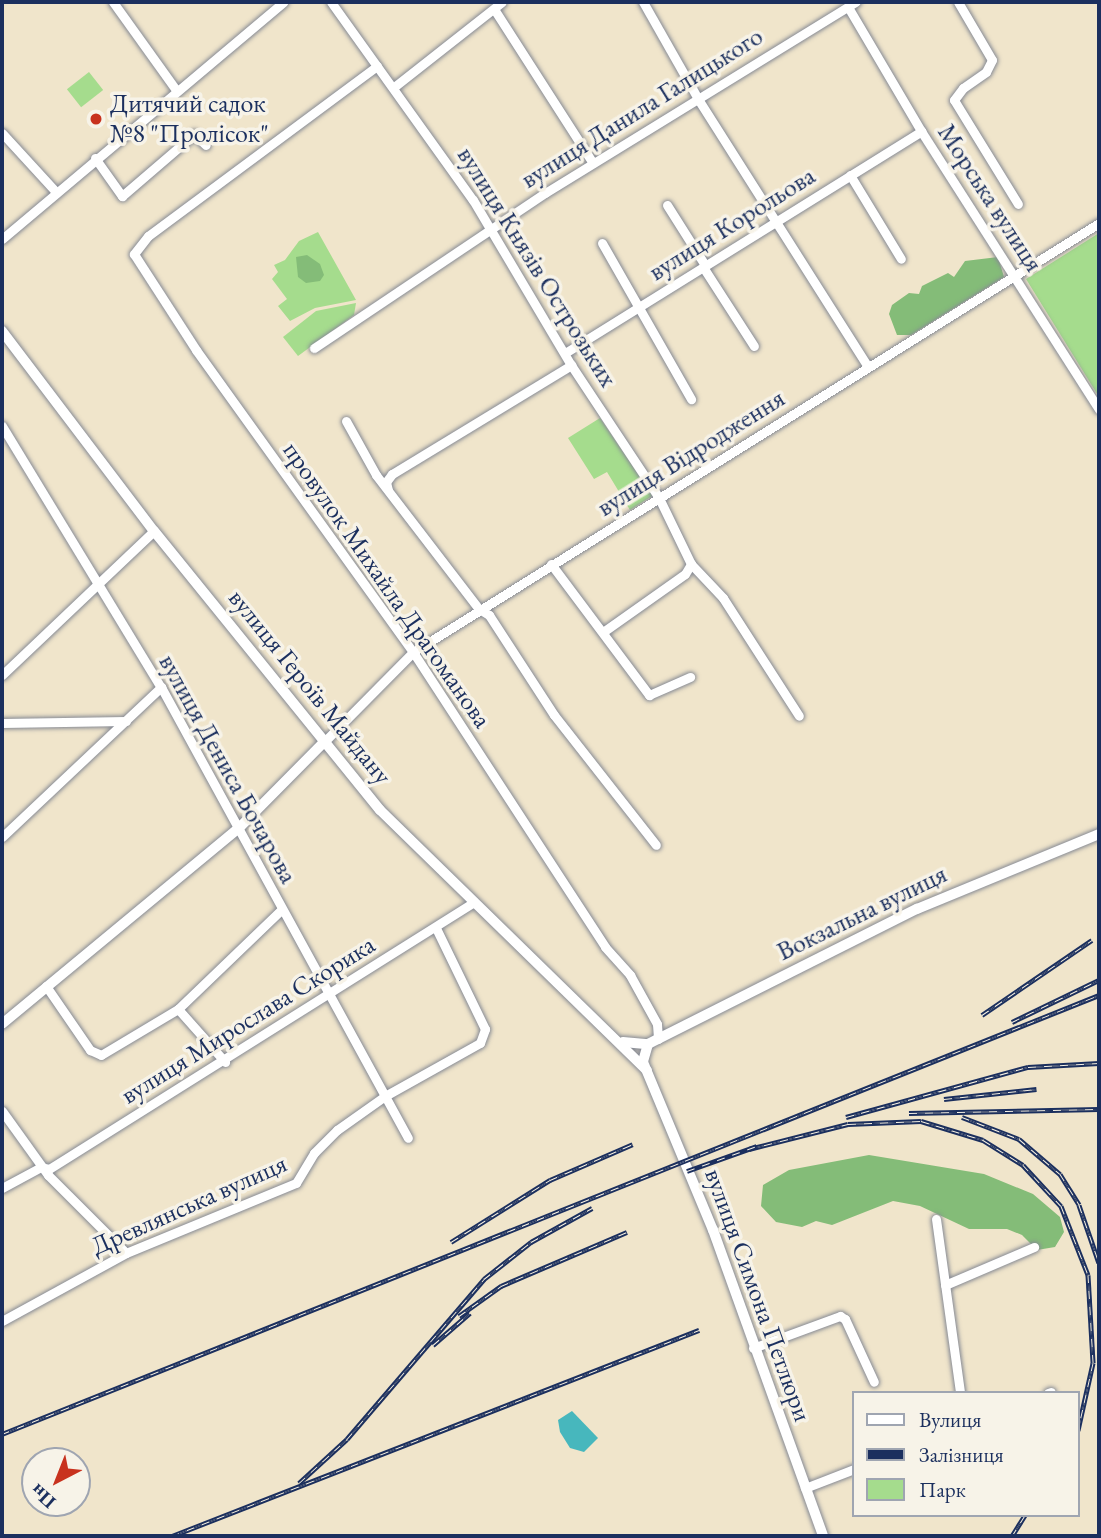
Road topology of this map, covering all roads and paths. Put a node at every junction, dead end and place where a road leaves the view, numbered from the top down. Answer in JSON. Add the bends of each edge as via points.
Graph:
{"nodes":[{"id":1,"x":113,"y":2,"type":"edge"},
{"id":2,"x":282,"y":2,"type":"edge"},
{"id":3,"x":331,"y":2,"type":"edge"},
{"id":4,"x":502,"y":2,"type":"edge"},
{"id":5,"x":643,"y":2,"type":"edge"},
{"id":6,"x":957,"y":2,"type":"edge"},
{"id":7,"x":852,"y":4,"type":"edge"},
{"id":8,"x":494,"y":9,"type":"junction"},
{"id":9,"x":377,"y":66,"type":"junction"},
{"id":10,"x":394,"y":87,"type":"junction"},
{"id":11,"x":176,"y":90,"type":"junction"},
{"id":12,"x":698,"y":99,"type":"junction"},
{"id":13,"x":921,"y":131,"type":"junction"},
{"id":14,"x":2,"y":133,"type":"edge"},
{"id":15,"x":206,"y":145,"type":"dead end"},
{"id":16,"x":95,"y":158,"type":"junction"},
{"id":17,"x":593,"y":163,"type":"junction"},
{"id":18,"x":850,"y":175,"type":"junction"},
{"id":19,"x":56,"y":192,"type":"junction"},
{"id":20,"x":1018,"y":204,"type":"dead end"},
{"id":21,"x":667,"y":205,"type":"dead end"},
{"id":22,"x":776,"y":220,"type":"junction"},
{"id":23,"x":1099,"y":223,"type":"edge"},
{"id":24,"x":491,"y":230,"type":"junction"},
{"id":25,"x":2,"y":239,"type":"edge"},
{"id":26,"x":602,"y":243,"type":"dead end"},
{"id":27,"x":901,"y":259,"type":"dead end"},
{"id":28,"x":704,"y":266,"type":"junction"},
{"id":29,"x":1014,"y":274,"type":"junction"},
{"id":30,"x":640,"y":306,"type":"junction"},
{"id":31,"x":2,"y":331,"type":"edge"},
{"id":32,"x":754,"y":346,"type":"dead end"},
{"id":33,"x":314,"y":348,"type":"dead end"},
{"id":34,"x":565,"y":353,"type":"junction"},
{"id":35,"x":571,"y":365,"type":"junction"},
{"id":36,"x":868,"y":367,"type":"junction"},
{"id":37,"x":691,"y":399,"type":"dead end"},
{"id":38,"x":1099,"y":409,"type":"edge"},
{"id":39,"x":346,"y":421,"type":"dead end"},
{"id":40,"x":2,"y":426,"type":"edge"},
{"id":41,"x":389,"y":491,"type":"junction"},
{"id":42,"x":659,"y":498,"type":"junction"},
{"id":43,"x":154,"y":531,"type":"junction"},
{"id":44,"x":551,"y":564,"type":"junction"},
{"id":45,"x":691,"y":564,"type":"junction"},
{"id":46,"x":99,"y":580,"type":"junction"},
{"id":47,"x":479,"y":608,"type":"junction"},
{"id":48,"x":603,"y":632,"type":"junction"},
{"id":49,"x":413,"y":652,"type":"junction"},
{"id":50,"x":2,"y":675,"type":"edge"},
{"id":51,"x":690,"y":677,"type":"dead end"},
{"id":52,"x":161,"y":687,"type":"junction"},
{"id":53,"x":799,"y":716,"type":"dead end"},
{"id":54,"x":126,"y":721,"type":"junction"},
{"id":55,"x":2,"y":723,"type":"edge"},
{"id":56,"x":324,"y":742,"type":"junction"},
{"id":57,"x":238,"y":829,"type":"junction"},
{"id":58,"x":1099,"y":834,"type":"edge"},
{"id":59,"x":2,"y":837,"type":"edge"},
{"id":60,"x":656,"y":845,"type":"dead end"},
{"id":61,"x":474,"y":902,"type":"junction"},
{"id":62,"x":282,"y":909,"type":"junction"},
{"id":63,"x":436,"y":928,"type":"junction"},
{"id":64,"x":46,"y":986,"type":"junction"},
{"id":65,"x":329,"y":992,"type":"junction"},
{"id":66,"x":178,"y":1009,"type":"junction"},
{"id":67,"x":2,"y":1024,"type":"edge"},
{"id":68,"x":620,"y":1040,"type":"junction"},
{"id":69,"x":653,"y":1041,"type":"junction"},
{"id":70,"x":225,"y":1062,"type":"junction"},
{"id":71,"x":647,"y":1071,"type":"junction"},
{"id":72,"x":385,"y":1096,"type":"junction"},
{"id":73,"x":2,"y":1111,"type":"edge"},
{"id":74,"x":408,"y":1138,"type":"dead end"},
{"id":75,"x":41,"y":1167,"type":"junction"},
{"id":76,"x":2,"y":1188,"type":"edge"},
{"id":77,"x":936,"y":1219,"type":"dead end"},
{"id":78,"x":1034,"y":1247,"type":"dead end"},
{"id":79,"x":126,"y":1253,"type":"junction"},
{"id":80,"x":945,"y":1284,"type":"junction"},
{"id":81,"x":2,"y":1321,"type":"edge"},
{"id":82,"x":753,"y":1348,"type":"junction"},
{"id":83,"x":874,"y":1382,"type":"dead end"},
{"id":84,"x":960,"y":1391,"type":"edge"},
{"id":85,"x":852,"y":1470,"type":"edge"},
{"id":86,"x":805,"y":1488,"type":"junction"},
{"id":87,"x":823,"y":1536,"type":"edge"}],
"edges":[{"from":1,"to":11,"type":"street"},
{"from":2,"to":11,"type":"street"},
{"from":3,"to":9,"type":"street","name":"вулиця Князів Острозьких"},
{"from":4,"to":8,"type":"street"},
{"from":5,"to":12,"type":"street"},
{"from":6,"to":20,"type":"street","via":[[992,60],[986,72],[954,100]]},
{"from":7,"to":12,"type":"street","name":"вулиця Данила Галицького"},
{"from":7,"to":13,"type":"street","name":"Морська вулиця"},
{"from":8,"to":10,"type":"street"},
{"from":8,"to":17,"type":"street"},
{"from":9,"to":10,"type":"street","name":"вулиця Князів Острозьких"},
{"from":9,"to":49,"type":"street","name":"провулок Михайла Драгоманова","via":[[135,248],[138,263],[196,350]]},
{"from":10,"to":24,"type":"street","name":"вулиця Князів Острозьких"},
{"from":11,"to":16,"type":"street"},
{"from":12,"to":17,"type":"street","name":"вулиця Данила Галицького"},
{"from":12,"to":22,"type":"street"},
{"from":13,"to":18,"type":"street","name":"вулиця Корольова"},
{"from":13,"to":29,"type":"street","name":"Морська вулиця"},
{"from":14,"to":19,"type":"street"},
{"from":15,"to":16,"type":"street","via":[[194,134],[122,196]]},
{"from":16,"to":19,"type":"street"},
{"from":17,"to":24,"type":"street","name":"вулиця Данила Галицького"},
{"from":18,"to":22,"type":"street","name":"вулиця Корольова"},
{"from":18,"to":27,"type":"street"},
{"from":19,"to":25,"type":"street"},
{"from":21,"to":28,"type":"street"},
{"from":22,"to":28,"type":"street","name":"вулиця Корольова"},
{"from":22,"to":36,"type":"street"},
{"from":23,"to":29,"type":"street","name":"вулиця Відродження"},
{"from":24,"to":33,"type":"street","name":"вулиця Данила Галицького"},
{"from":24,"to":34,"type":"street","name":"вулиця Князів Острозьких"},
{"from":26,"to":30,"type":"street"},
{"from":28,"to":30,"type":"street","name":"вулиця Корольова"},
{"from":28,"to":32,"type":"street"},
{"from":29,"to":36,"type":"street","name":"вулиця Відродження"},
{"from":29,"to":38,"type":"street","name":"Морська вулиця"},
{"from":30,"to":34,"type":"street","name":"вулиця Корольова"},
{"from":30,"to":37,"type":"street"},
{"from":31,"to":43,"type":"street","name":"вулиця Героїв Майдану"},
{"from":34,"to":35,"type":"street","name":"вулиця Князів Острозьких"},
{"from":35,"to":41,"type":"street","via":[[392,474],[386,482]]},
{"from":35,"to":42,"type":"street","name":"вулиця Князів Острозьких"},
{"from":36,"to":42,"type":"street","name":"вулиця Відродження"},
{"from":39,"to":41,"type":"street"},
{"from":40,"to":46,"type":"street","name":"вулиця Дениса Бочарова"},
{"from":41,"to":47,"type":"street"},
{"from":42,"to":44,"type":"street","name":"вулиця Відродження"},
{"from":42,"to":45,"type":"street","name":"вулиця Князів Острозьких"},
{"from":43,"to":46,"type":"street"},
{"from":43,"to":56,"type":"street","name":"вулиця Героїв Майдану"},
{"from":44,"to":47,"type":"street","name":"вулиця Відродження"},
{"from":44,"to":48,"type":"street"},
{"from":45,"to":48,"type":"street","via":[[685,574]]},
{"from":45,"to":53,"type":"street","name":"вулиця Князів Острозьких","via":[[723,598]]},
{"from":46,"to":50,"type":"street"},
{"from":46,"to":52,"type":"street","name":"вулиця Дениса Бочарова"},
{"from":47,"to":49,"type":"street","name":"вулиця Відродження"},
{"from":47,"to":60,"type":"street","via":[[489,615],[554,715]]},
{"from":48,"to":51,"type":"street","via":[[649,695]]},
{"from":49,"to":56,"type":"street","name":"вулиця Відродження"},
{"from":49,"to":69,"type":"street","name":"провулок Михайла Драгоманова","via":[[605,947],[637,986],[657,1024]]},
{"from":52,"to":54,"type":"street"},
{"from":52,"to":57,"type":"street","name":"вулиця Дениса Бочарова"},
{"from":54,"to":55,"type":"street"},
{"from":54,"to":59,"type":"street"},
{"from":56,"to":57,"type":"street"},
{"from":56,"to":61,"type":"street","name":"вулиця Героїв Майдану","via":[[380,810]]},
{"from":57,"to":62,"type":"street","name":"вулиця Дениса Бочарова"},
{"from":57,"to":64,"type":"street"},
{"from":58,"to":69,"type":"street","name":"Вокзальна вулиця","via":[[910,912]]},
{"from":61,"to":63,"type":"street","name":"вулиця Мирослава Скорика"},
{"from":61,"to":68,"type":"street","name":"вулиця Героїв Майдану"},
{"from":62,"to":65,"type":"street","name":"вулиця Дениса Бочарова"},
{"from":62,"to":66,"type":"street"},
{"from":63,"to":65,"type":"street","name":"вулиця Мирослава Скорика"},
{"from":63,"to":72,"type":"street","name":"Древлянська вулиця","via":[[484,1037]]},
{"from":64,"to":66,"type":"street","via":[[95,1055]]},
{"from":64,"to":67,"type":"street"},
{"from":65,"to":70,"type":"street","name":"вулиця Мирослава Скорика"},
{"from":65,"to":72,"type":"street","name":"вулиця Дениса Бочарова"},
{"from":66,"to":70,"type":"street"},
{"from":68,"to":69,"type":"street","via":[[639,1046]]},
{"from":68,"to":71,"type":"street","name":"вулиця Героїв Майдану"},
{"from":69,"to":71,"type":"street","via":[[643,1052]]},
{"from":70,"to":75,"type":"street","name":"вулиця Мирослава Скорика","via":[[49,1169]]},
{"from":71,"to":82,"type":"street","name":"вулиця Симона Петлюри","via":[[713,1230]]},
{"from":72,"to":74,"type":"street","name":"вулиця Дениса Бочарова"},
{"from":72,"to":79,"type":"street","name":"Древлянська вулиця","via":[[337,1130],[314,1153],[301,1180]]},
{"from":73,"to":75,"type":"street"},
{"from":75,"to":76,"type":"street","name":"вулиця Мирослава Скорика"},
{"from":75,"to":79,"type":"street"},
{"from":77,"to":80,"type":"street"},
{"from":78,"to":80,"type":"street"},
{"from":79,"to":81,"type":"street","name":"Древлянська вулиця"},
{"from":80,"to":84,"type":"street"},
{"from":82,"to":83,"type":"street","via":[[840,1316]]},
{"from":82,"to":86,"type":"street","name":"вулиця Симона Петлюри"},
{"from":85,"to":86,"type":"street"},
{"from":86,"to":87,"type":"street","name":"вулиця Симона Петлюри"}]}
